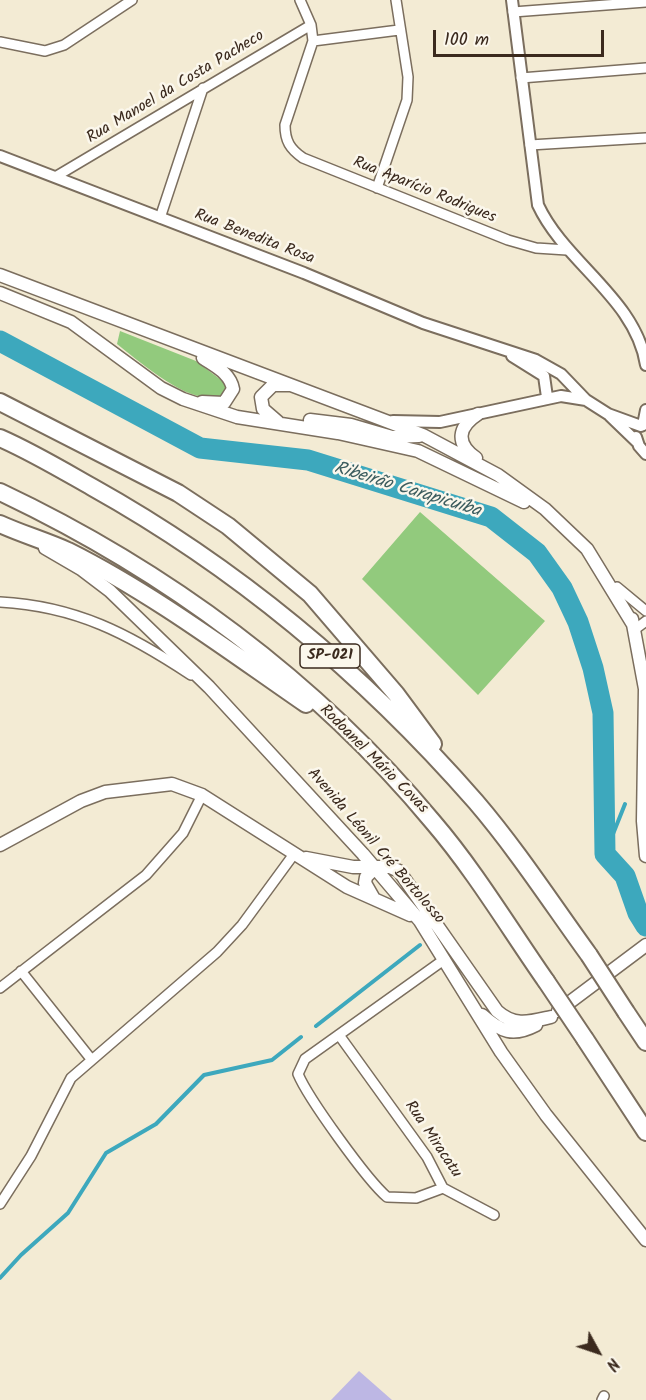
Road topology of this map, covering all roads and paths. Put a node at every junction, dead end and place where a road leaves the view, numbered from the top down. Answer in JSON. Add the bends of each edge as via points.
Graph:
{"nodes":[{"id":1,"x":132,"y":0,"type":"edge"},
{"id":2,"x":300,"y":0,"type":"edge"},
{"id":3,"x":396,"y":0,"type":"edge"},
{"id":4,"x":512,"y":0,"type":"edge"},
{"id":5,"x":646,"y":2,"type":"edge"},
{"id":6,"x":513,"y":12,"type":"junction"},
{"id":7,"x":311,"y":25,"type":"junction"},
{"id":8,"x":399,"y":30,"type":"junction"},
{"id":9,"x":313,"y":41,"type":"junction"},
{"id":10,"x":0,"y":42,"type":"edge"},
{"id":11,"x":646,"y":68,"type":"edge"},
{"id":12,"x":521,"y":78,"type":"junction"},
{"id":13,"x":203,"y":88,"type":"junction"},
{"id":14,"x":646,"y":138,"type":"edge"},
{"id":15,"x":530,"y":146,"type":"junction"},
{"id":16,"x":0,"y":156,"type":"edge"},
{"id":17,"x":55,"y":177,"type":"junction"},
{"id":18,"x":377,"y":188,"type":"junction"},
{"id":19,"x":160,"y":218,"type":"junction"},
{"id":20,"x":567,"y":250,"type":"junction"},
{"id":21,"x":0,"y":275,"type":"edge"},
{"id":22,"x":0,"y":293,"type":"edge"},
{"id":23,"x":497,"y":346,"type":"junction"},
{"id":24,"x":187,"y":348,"type":"junction"},
{"id":25,"x":646,"y":365,"type":"edge"},
{"id":26,"x":296,"y":386,"type":"junction"},
{"id":27,"x":547,"y":397,"type":"junction"},
{"id":28,"x":183,"y":399,"type":"junction"},
{"id":29,"x":586,"y":400,"type":"junction"},
{"id":30,"x":0,"y":402,"type":"edge"},
{"id":31,"x":646,"y":410,"type":"edge"},
{"id":32,"x":476,"y":414,"type":"junction"},
{"id":33,"x":608,"y":414,"type":"junction"},
{"id":34,"x":373,"y":418,"type":"junction"},
{"id":35,"x":280,"y":423,"type":"junction"},
{"id":36,"x":644,"y":424,"type":"edge"},
{"id":37,"x":423,"y":435,"type":"junction"},
{"id":38,"x":0,"y":438,"type":"edge"},
{"id":39,"x":643,"y":449,"type":"edge"},
{"id":40,"x":498,"y":475,"type":"junction"},
{"id":41,"x":0,"y":492,"type":"edge"},
{"id":42,"x":0,"y":524,"type":"edge"},
{"id":43,"x":18,"y":532,"type":"junction"},
{"id":44,"x":574,"y":537,"type":"junction"},
{"id":45,"x":604,"y":574,"type":"junction"},
{"id":46,"x":617,"y":587,"type":"junction"},
{"id":47,"x":0,"y":602,"type":"edge"},
{"id":48,"x":646,"y":611,"type":"edge"},
{"id":49,"x":646,"y":621,"type":"edge"},
{"id":50,"x":634,"y":628,"type":"junction"},
{"id":51,"x":209,"y":687,"type":"junction"},
{"id":52,"x":353,"y":737,"type":"junction"},
{"id":53,"x":646,"y":743,"type":"edge"},
{"id":54,"x":202,"y":795,"type":"junction"},
{"id":55,"x":476,"y":803,"type":"junction"},
{"id":56,"x":0,"y":845,"type":"edge"},
{"id":57,"x":296,"y":856,"type":"junction"},
{"id":58,"x":646,"y":856,"type":"edge"},
{"id":59,"x":374,"y":869,"type":"junction"},
{"id":60,"x":373,"y":897,"type":"junction"},
{"id":61,"x":420,"y":921,"type":"junction"},
{"id":62,"x":643,"y":948,"type":"edge"},
{"id":63,"x":445,"y":959,"type":"junction"},
{"id":64,"x":21,"y":971,"type":"junction"},
{"id":65,"x":0,"y":988,"type":"edge"},
{"id":66,"x":474,"y":1008,"type":"junction"},
{"id":67,"x":551,"y":1017,"type":"junction"},
{"id":68,"x":339,"y":1035,"type":"junction"},
{"id":69,"x":646,"y":1042,"type":"edge"},
{"id":70,"x":92,"y":1059,"type":"junction"},
{"id":71,"x":646,"y":1132,"type":"edge"},
{"id":72,"x":443,"y":1188,"type":"junction"},
{"id":73,"x":0,"y":1204,"type":"edge"},
{"id":74,"x":494,"y":1215,"type":"dead end"},
{"id":75,"x":646,"y":1240,"type":"edge"}],
"edges":[{"from":1,"to":10,"type":"street","via":[[64,45],[45,51]]},
{"from":2,"to":7,"type":"street","name":"Rua Aparício Rodrigues"},
{"from":3,"to":8,"type":"street"},
{"from":4,"to":6,"type":"street"},
{"from":5,"to":6,"type":"street"},
{"from":6,"to":12,"type":"street"},
{"from":7,"to":9,"type":"street","name":"Rua Aparício Rodrigues"},
{"from":7,"to":13,"type":"street","name":"Rua Manoel da Costa Pacheco"},
{"from":8,"to":9,"type":"street"},
{"from":8,"to":18,"type":"street","via":[[408,77],[407,100]]},
{"from":9,"to":18,"type":"street","name":"Rua Aparício Rodrigues","via":[[285,125],[285,138],[303,158]]},
{"from":11,"to":12,"type":"street"},
{"from":12,"to":15,"type":"street"},
{"from":13,"to":17,"type":"street","name":"Rua Manoel da Costa Pacheco"},
{"from":13,"to":19,"type":"street"},
{"from":14,"to":15,"type":"street"},
{"from":15,"to":20,"type":"street","via":[[538,205]]},
{"from":16,"to":17,"type":"street","name":"Rua Benedita Rosa"},
{"from":17,"to":19,"type":"street","name":"Rua Benedita Rosa"},
{"from":18,"to":20,"type":"street","name":"Rua Aparício Rodrigues","via":[[508,240],[536,248]]},
{"from":19,"to":23,"type":"street","name":"Rua Benedita Rosa","via":[[423,323]]},
{"from":20,"to":25,"type":"street","via":[[634,326]]},
{"from":21,"to":24,"type":"main road"},
{"from":22,"to":28,"type":"main road","via":[[71,322],[161,388]]},
{"from":23,"to":27,"type":"street","name":"Rua Benedita Rosa","via":[[544,376]]},
{"from":23,"to":29,"type":"street","name":"Rua Benedita Rosa","via":[[553,368]]},
{"from":24,"to":26,"type":"main road"},
{"from":24,"to":28,"type":"main road","via":[[226,374],[233,389],[220,404]]},
{"from":26,"to":34,"type":"main road"},
{"from":26,"to":35,"type":"main road","via":[[273,386],[262,393],[260,404]]},
{"from":27,"to":29,"type":"street","name":"Rua Benedita Rosa"},
{"from":27,"to":32,"type":"street"},
{"from":28,"to":35,"type":"main road","via":[[220,413]]},
{"from":29,"to":33,"type":"street","name":"Rua Benedita Rosa"},
{"from":30,"to":55,"type":"highway","via":[[178,493],[228,526],[310,594],[396,694]]},
{"from":31,"to":36,"type":"street"},
{"from":32,"to":34,"type":"street","via":[[420,423]]},
{"from":32,"to":37,"type":"street"},
{"from":32,"to":40,"type":"main road","via":[[464,425],[460,439],[469,453]]},
{"from":33,"to":36,"type":"street","name":"Rua Benedita Rosa"},
{"from":33,"to":39,"type":"street","name":"Rua Benedita Rosa"},
{"from":34,"to":37,"type":"main road"},
{"from":35,"to":37,"type":"main road","via":[[303,420],[351,425],[392,437]]},
{"from":35,"to":44,"type":"main road","via":[[418,451],[518,498]]},
{"from":36,"to":39,"type":"street","via":[[638,430]]},
{"from":37,"to":40,"type":"main road"},
{"from":38,"to":55,"type":"highway","number":"SP-021","via":[[150,519],[249,587],[360,682]]},
{"from":40,"to":44,"type":"main road","via":[[545,509]]},
{"from":41,"to":52,"type":"highway","name":"Rodoanel Mário Covas","number":"SP-021","via":[[126,559],[204,610],[277,666]]},
{"from":42,"to":43,"type":"highway"},
{"from":43,"to":51,"type":"main road","name":"Avenida Léonil Cré Bortolosso","via":[[110,591]]},
{"from":43,"to":52,"type":"highway","via":[[68,552],[171,611]]},
{"from":44,"to":45,"type":"main road"},
{"from":45,"to":46,"type":"main road"},
{"from":45,"to":50,"type":"main road"},
{"from":46,"to":48,"type":"street"},
{"from":46,"to":50,"type":"main road"},
{"from":47,"to":51,"type":"street","via":[[59,610],[103,624],[147,646]]},
{"from":49,"to":50,"type":"street"},
{"from":50,"to":53,"type":"main road","via":[[645,689]]},
{"from":51,"to":59,"type":"main road","name":"Avenida Léonil Cré Bortolosso"},
{"from":52,"to":71,"type":"highway","name":"Rodoanel Mário Covas","number":"SP-021","bridge":true,"via":[[434,822]]},
{"from":53,"to":58,"type":"main road"},
{"from":54,"to":56,"type":"main road","via":[[172,784],[105,792]]},
{"from":54,"to":57,"type":"main road"},
{"from":54,"to":64,"type":"street","via":[[183,833],[146,875]]},
{"from":55,"to":69,"type":"highway","number":"SP-021","bridge":true,"via":[[589,956]]},
{"from":57,"to":59,"type":"main road"},
{"from":57,"to":60,"type":"main road"},
{"from":57,"to":70,"type":"street","via":[[217,952]]},
{"from":59,"to":60,"type":"main road","via":[[365,883]]},
{"from":59,"to":61,"type":"main road","name":"Avenida Léonil Cré Bortolosso"},
{"from":59,"to":67,"type":"main road","via":[[390,867],[406,879],[497,1011],[524,1024]]},
{"from":60,"to":61,"type":"main road"},
{"from":61,"to":63,"type":"main road","name":"Avenida Léonil Cré Bortolosso"},
{"from":62,"to":67,"type":"main road"},
{"from":63,"to":66,"type":"main road","name":"Avenida Léonil Cré Bortolosso"},
{"from":63,"to":68,"type":"street"},
{"from":64,"to":65,"type":"street"},
{"from":64,"to":70,"type":"street"},
{"from":66,"to":67,"type":"main road","via":[[490,1023],[514,1033]]},
{"from":66,"to":75,"type":"main road","name":"Avenida Léonil Cré Bortolosso","via":[[546,1115]]},
{"from":68,"to":72,"type":"street","name":"Rua Miracatu","via":[[427,1157]]},
{"from":68,"to":72,"type":"street","via":[[301,1064],[298,1074],[306,1089],[387,1197],[416,1198]]},
{"from":70,"to":73,"type":"street","via":[[71,1078],[31,1156]]},
{"from":72,"to":74,"type":"street","name":"Rua Miracatu"}]}
